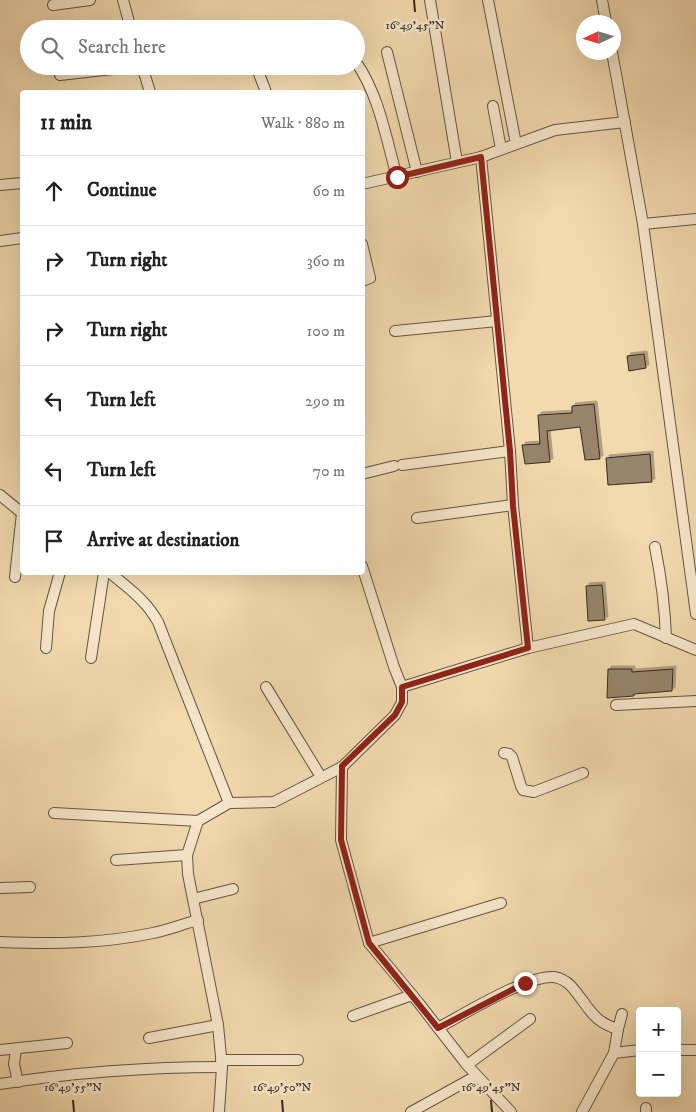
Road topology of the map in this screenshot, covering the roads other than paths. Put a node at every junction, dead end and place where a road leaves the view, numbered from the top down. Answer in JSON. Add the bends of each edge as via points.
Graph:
{"nodes":[{"id":1,"x":90,"y":0,"type":"edge"},
{"id":2,"x":123,"y":0,"type":"edge"},
{"id":3,"x":430,"y":0,"type":"edge"},
{"id":4,"x":488,"y":0,"type":"edge"},
{"id":5,"x":602,"y":0,"type":"edge"},
{"id":6,"x":53,"y":5,"type":"dead end"},
{"id":7,"x":605,"y":15,"type":"edge"},
{"id":8,"x":129,"y":20,"type":"edge"},
{"id":9,"x":387,"y":52,"type":"dead end"},
{"id":10,"x":613,"y":60,"type":"edge"},
{"id":11,"x":365,"y":74,"type":"edge"},
{"id":12,"x":144,"y":75,"type":"edge"},
{"id":13,"x":259,"y":75,"type":"edge"},
{"id":14,"x":149,"y":90,"type":"edge"},
{"id":15,"x":265,"y":90,"type":"edge"},
{"id":16,"x":493,"y":106,"type":"dead end"},
{"id":17,"x":625,"y":122,"type":"junction"},
{"id":18,"x":516,"y":144,"type":"junction"},
{"id":19,"x":501,"y":149,"type":"junction"},
{"id":20,"x":481,"y":157,"type":"junction"},
{"id":21,"x":457,"y":162,"type":"junction"},
{"id":22,"x":417,"y":172,"type":"junction"},
{"id":23,"x":397,"y":177,"type":"junction"},
{"id":24,"x":20,"y":183,"type":"edge"},
{"id":25,"x":365,"y":183,"type":"edge"},
{"id":26,"x":0,"y":186,"type":"edge"},
{"id":27,"x":696,"y":219,"type":"edge"},
{"id":28,"x":643,"y":224,"type":"junction"},
{"id":29,"x":20,"y":238,"type":"edge"},
{"id":30,"x":0,"y":241,"type":"edge"},
{"id":31,"x":365,"y":257,"type":"edge"},
{"id":32,"x":365,"y":280,"type":"edge"},
{"id":33,"x":497,"y":321,"type":"junction"},
{"id":34,"x":395,"y":331,"type":"dead end"},
{"id":35,"x":510,"y":451,"type":"junction"},
{"id":36,"x":365,"y":473,"type":"edge"},
{"id":37,"x":0,"y":495,"type":"edge"},
{"id":38,"x":513,"y":506,"type":"junction"},
{"id":39,"x":20,"y":511,"type":"edge"},
{"id":40,"x":417,"y":518,"type":"dead end"},
{"id":41,"x":20,"y":534,"type":"edge"},
{"id":42,"x":655,"y":546,"type":"dead end"},
{"id":43,"x":59,"y":575,"type":"edge"},
{"id":44,"x":104,"y":575,"type":"edge"},
{"id":45,"x":113,"y":575,"type":"edge"},
{"id":46,"x":365,"y":575,"type":"edge"},
{"id":47,"x":16,"y":577,"type":"dead end"},
{"id":48,"x":696,"y":614,"type":"edge"},
{"id":49,"x":666,"y":638,"type":"junction"},
{"id":50,"x":46,"y":648,"type":"dead end"},
{"id":51,"x":528,"y":648,"type":"junction"},
{"id":52,"x":696,"y":650,"type":"edge"},
{"id":53,"x":91,"y":658,"type":"dead end"},
{"id":54,"x":266,"y":687,"type":"dead end"},
{"id":55,"x":402,"y":687,"type":"junction"},
{"id":56,"x":696,"y":701,"type":"edge"},
{"id":57,"x":616,"y":705,"type":"dead end"},
{"id":58,"x":504,"y":753,"type":"dead end"},
{"id":59,"x":342,"y":766,"type":"junction"},
{"id":60,"x":583,"y":773,"type":"dead end"},
{"id":61,"x":321,"y":777,"type":"junction"},
{"id":62,"x":229,"y":803,"type":"junction"},
{"id":63,"x":54,"y":813,"type":"dead end"},
{"id":64,"x":198,"y":821,"type":"junction"},
{"id":65,"x":187,"y":855,"type":"junction"},
{"id":66,"x":116,"y":860,"type":"dead end"},
{"id":67,"x":30,"y":887,"type":"dead end"},
{"id":68,"x":0,"y":888,"type":"edge"},
{"id":69,"x":233,"y":889,"type":"dead end"},
{"id":70,"x":193,"y":899,"type":"junction"},
{"id":71,"x":501,"y":903,"type":"dead end"},
{"id":72,"x":198,"y":920,"type":"junction"},
{"id":73,"x":0,"y":942,"type":"edge"},
{"id":74,"x":369,"y":943,"type":"junction"},
{"id":75,"x":412,"y":995,"type":"junction"},
{"id":76,"x":622,"y":1014,"type":"dead end"},
{"id":77,"x":353,"y":1016,"type":"dead end"},
{"id":78,"x":530,"y":1019,"type":"dead end"},
{"id":79,"x":218,"y":1025,"type":"junction"},
{"id":80,"x":438,"y":1028,"type":"junction"},
{"id":81,"x":618,"y":1029,"type":"junction"},
{"id":82,"x":149,"y":1038,"type":"dead end"},
{"id":83,"x":67,"y":1043,"type":"dead end"},
{"id":84,"x":16,"y":1048,"type":"junction"},
{"id":85,"x":0,"y":1050,"type":"edge"},
{"id":86,"x":636,"y":1050,"type":"edge"},
{"id":87,"x":681,"y":1050,"type":"edge"},
{"id":88,"x":696,"y":1050,"type":"edge"},
{"id":89,"x":614,"y":1053,"type":"junction"},
{"id":90,"x":298,"y":1060,"type":"dead end"},
{"id":91,"x":222,"y":1064,"type":"junction"},
{"id":92,"x":467,"y":1065,"type":"junction"},
{"id":93,"x":476,"y":1076,"type":"junction"},
{"id":94,"x":18,"y":1082,"type":"junction"},
{"id":95,"x":0,"y":1084,"type":"edge"},
{"id":96,"x":219,"y":1112,"type":"edge"},
{"id":97,"x":411,"y":1112,"type":"edge"},
{"id":98,"x":511,"y":1112,"type":"edge"},
{"id":99,"x":582,"y":1112,"type":"edge"}],
"edges":[{"from":1,"to":6,"type":"street"},
{"from":2,"to":8,"type":"street"},
{"from":3,"to":21,"type":"street"},
{"from":4,"to":18,"type":"street"},
{"from":5,"to":7,"type":"street"},
{"from":9,"to":22,"type":"street"},
{"from":10,"to":17,"type":"street"},
{"from":11,"to":23,"type":"street"},
{"from":12,"to":14,"type":"street"},
{"from":13,"to":15,"type":"street"},
{"from":16,"to":19,"type":"street"},
{"from":17,"to":18,"type":"street","via":[[555,130]]},
{"from":17,"to":28,"type":"street"},
{"from":18,"to":19,"type":"street"},
{"from":19,"to":20,"type":"street"},
{"from":20,"to":21,"type":"street"},
{"from":20,"to":33,"type":"street"},
{"from":21,"to":22,"type":"street"},
{"from":22,"to":23,"type":"street"},
{"from":23,"to":25,"type":"street"},
{"from":24,"to":26,"type":"street"},
{"from":27,"to":28,"type":"street"},
{"from":28,"to":48,"type":"street"},
{"from":29,"to":30,"type":"street"},
{"from":31,"to":32,"type":"street","via":[[370,278]]},
{"from":33,"to":34,"type":"street"},
{"from":33,"to":35,"type":"street"},
{"from":35,"to":36,"type":"street","via":[[398,465]]},
{"from":35,"to":38,"type":"street"},
{"from":37,"to":39,"type":"street"},
{"from":38,"to":40,"type":"street"},
{"from":38,"to":51,"type":"street"},
{"from":41,"to":47,"type":"street"},
{"from":42,"to":49,"type":"street","via":[[663,591]]},
{"from":43,"to":50,"type":"street","via":[[49,611]]},
{"from":44,"to":53,"type":"street"},
{"from":45,"to":62,"type":"street","via":[[138,595],[158,622]]},
{"from":46,"to":55,"type":"street"},
{"from":49,"to":51,"type":"street","via":[[634,624]]},
{"from":49,"to":52,"type":"street"},
{"from":51,"to":55,"type":"street"},
{"from":54,"to":61,"type":"street"},
{"from":55,"to":59,"type":"street","via":[[402,702],[395,715]]},
{"from":56,"to":57,"type":"street"},
{"from":58,"to":60,"type":"street","via":[[512,757],[521,786],[529,792]]},
{"from":59,"to":61,"type":"street"},
{"from":59,"to":74,"type":"street","via":[[341,840]]},
{"from":61,"to":62,"type":"street","via":[[274,802]]},
{"from":62,"to":64,"type":"street"},
{"from":63,"to":64,"type":"street"},
{"from":64,"to":65,"type":"street"},
{"from":65,"to":66,"type":"street"},
{"from":65,"to":70,"type":"street"},
{"from":67,"to":68,"type":"street"},
{"from":69,"to":70,"type":"street"},
{"from":70,"to":72,"type":"street"},
{"from":71,"to":74,"type":"street"},
{"from":72,"to":73,"type":"street","via":[[155,933],[115,939],[60,944]]},
{"from":72,"to":79,"type":"street"},
{"from":74,"to":75,"type":"street"},
{"from":75,"to":77,"type":"street"},
{"from":75,"to":80,"type":"street"},
{"from":76,"to":81,"type":"street"},
{"from":78,"to":92,"type":"street"},
{"from":79,"to":82,"type":"street"},
{"from":79,"to":91,"type":"street"},
{"from":80,"to":81,"type":"street","via":[[525,983],[554,977],[570,985],[597,1019]]},
{"from":80,"to":92,"type":"street"},
{"from":81,"to":89,"type":"street"},
{"from":83,"to":84,"type":"street"},
{"from":84,"to":85,"type":"street"},
{"from":84,"to":94,"type":"street","via":[[14,1064]]},
{"from":86,"to":89,"type":"street"},
{"from":87,"to":88,"type":"street"},
{"from":89,"to":99,"type":"street"},
{"from":90,"to":91,"type":"street"},
{"from":91,"to":94,"type":"street","via":[[65,1074]]},
{"from":91,"to":96,"type":"street"},
{"from":92,"to":93,"type":"street"},
{"from":93,"to":97,"type":"street"},
{"from":93,"to":98,"type":"street"},
{"from":94,"to":95,"type":"street"}]}
